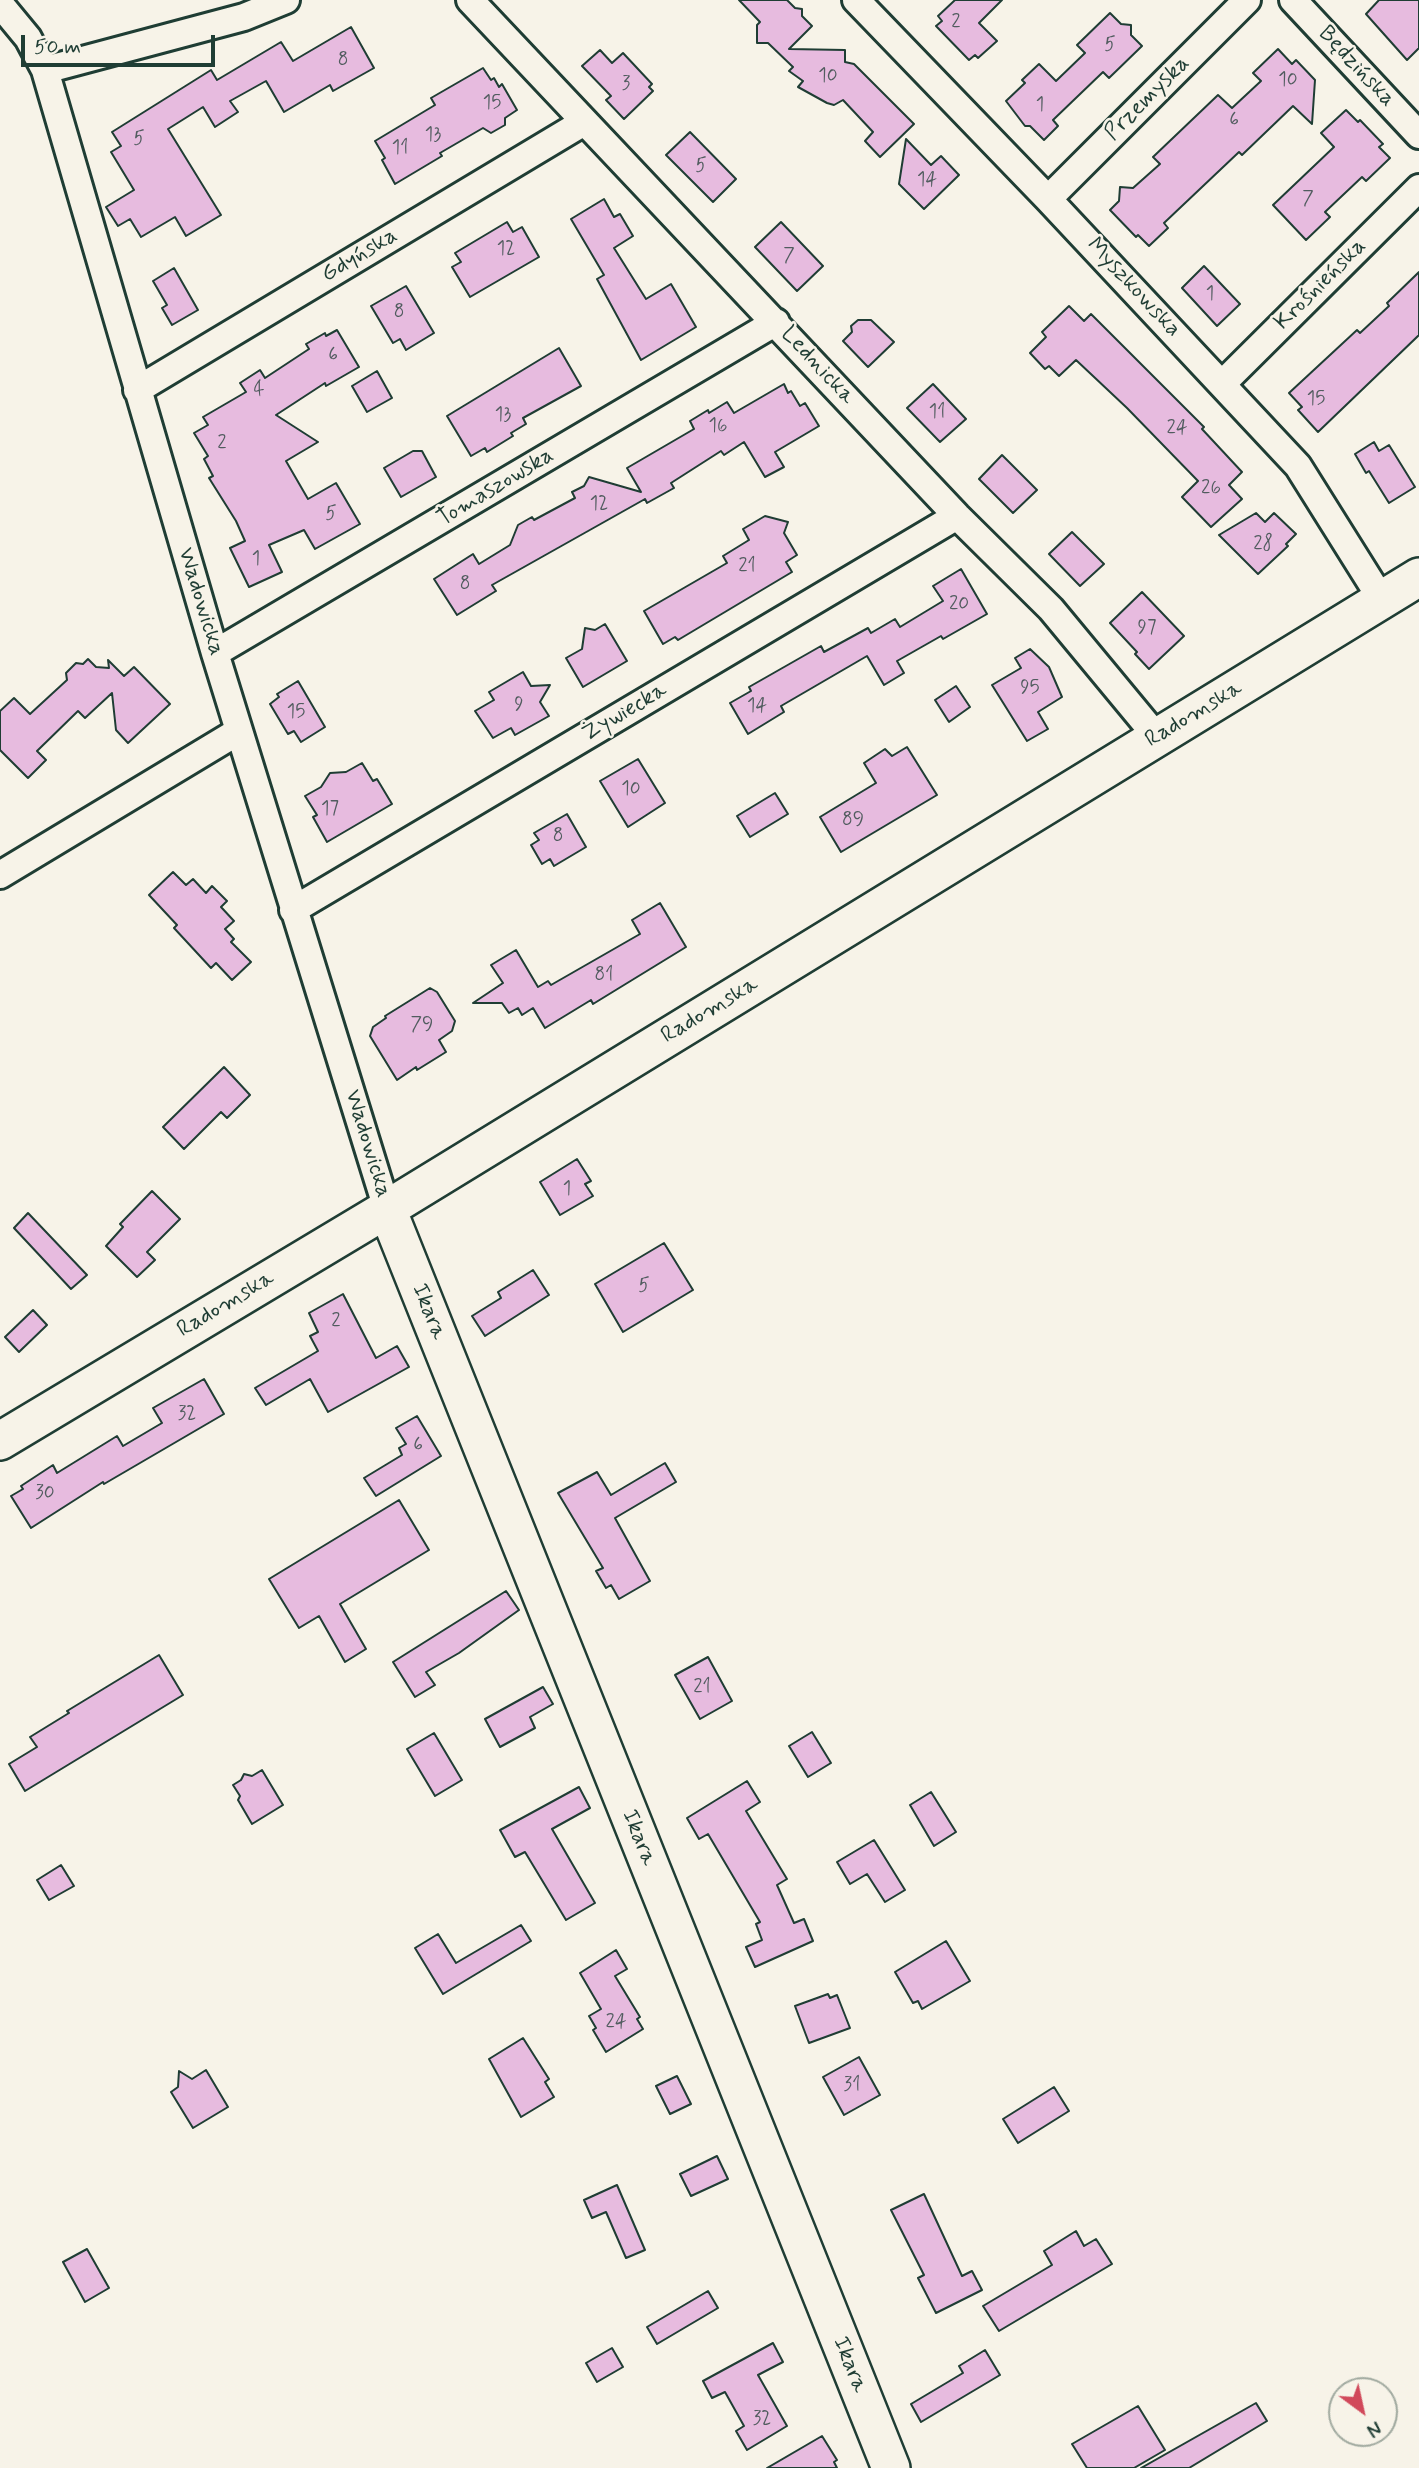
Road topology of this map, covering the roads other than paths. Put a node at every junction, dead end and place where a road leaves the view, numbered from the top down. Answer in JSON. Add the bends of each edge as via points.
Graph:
{"nodes":[{"id":1,"x":286,"y":0,"type":"edge"},
{"id":2,"x":470,"y":0,"type":"edge"},
{"id":3,"x":1247,"y":0,"type":"edge"},
{"id":4,"x":1293,"y":0,"type":"edge"},
{"id":5,"x":0,"y":4,"type":"edge"},
{"id":6,"x":868,"y":4,"type":"edge"},
{"id":7,"x":45,"y":70,"type":"junction"},
{"id":8,"x":584,"y":122,"type":"junction"},
{"id":9,"x":1419,"y":135,"type":"edge"},
{"id":10,"x":1419,"y":188,"type":"edge"},
{"id":11,"x":1048,"y":199,"type":"junction"},
{"id":12,"x":776,"y":322,"type":"junction"},
{"id":13,"x":1223,"y":383,"type":"junction"},
{"id":14,"x":136,"y":390,"type":"junction"},
{"id":15,"x":957,"y":516,"type":"junction"},
{"id":16,"x":1419,"y":577,"type":"edge"},
{"id":17,"x":1382,"y":600,"type":"junction"},
{"id":18,"x":215,"y":653,"type":"junction"},
{"id":19,"x":239,"y":731,"type":"junction"},
{"id":20,"x":1157,"y":737,"type":"junction"},
{"id":21,"x":0,"y":875,"type":"edge"},
{"id":22,"x":293,"y":910,"type":"junction"},
{"id":23,"x":387,"y":1209,"type":"junction"},
{"id":24,"x":0,"y":1441,"type":"edge"},
{"id":25,"x":891,"y":2468,"type":"edge"}],
"edges":[{"from":1,"to":7,"type":"street","via":[[244,17]]},
{"from":2,"to":8,"type":"street","name":"Lednicka"},
{"from":3,"to":11,"type":"street","name":"Przemyska"},
{"from":4,"to":9,"type":"street","name":"Będzińska"},
{"from":5,"to":7,"type":"street","name":"Wadowicka","via":[[28,38]]},
{"from":6,"to":11,"type":"street","name":"Myszkowska"},
{"from":7,"to":14,"type":"street","name":"Wadowicka"},
{"from":8,"to":12,"type":"street","name":"Lednicka"},
{"from":8,"to":14,"type":"street","name":"Gdyńska"},
{"from":10,"to":13,"type":"street","name":"Krośnieńska"},
{"from":11,"to":13,"type":"street","name":"Myszkowska"},
{"from":12,"to":15,"type":"street","name":"Lednicka"},
{"from":12,"to":18,"type":"street","name":"Tomaszowska"},
{"from":13,"to":17,"type":"street","name":"Myszkowska","via":[[1298,466]]},
{"from":14,"to":18,"type":"street","name":"Wadowicka"},
{"from":15,"to":20,"type":"street","name":"Lednicka","via":[[1051,609]]},
{"from":15,"to":22,"type":"street","name":"Żywiecka"},
{"from":16,"to":17,"type":"street","name":"Radomska"},
{"from":17,"to":20,"type":"street","name":"Radomska"},
{"from":18,"to":19,"type":"street","name":"Wadowicka"},
{"from":19,"to":21,"type":"street"},
{"from":19,"to":22,"type":"street","name":"Wadowicka"},
{"from":20,"to":23,"type":"street","name":"Radomska"},
{"from":22,"to":23,"type":"street","name":"Wadowicka"},
{"from":23,"to":24,"type":"street","name":"Radomska"},
{"from":23,"to":25,"type":"street","name":"Ikara"}]}
